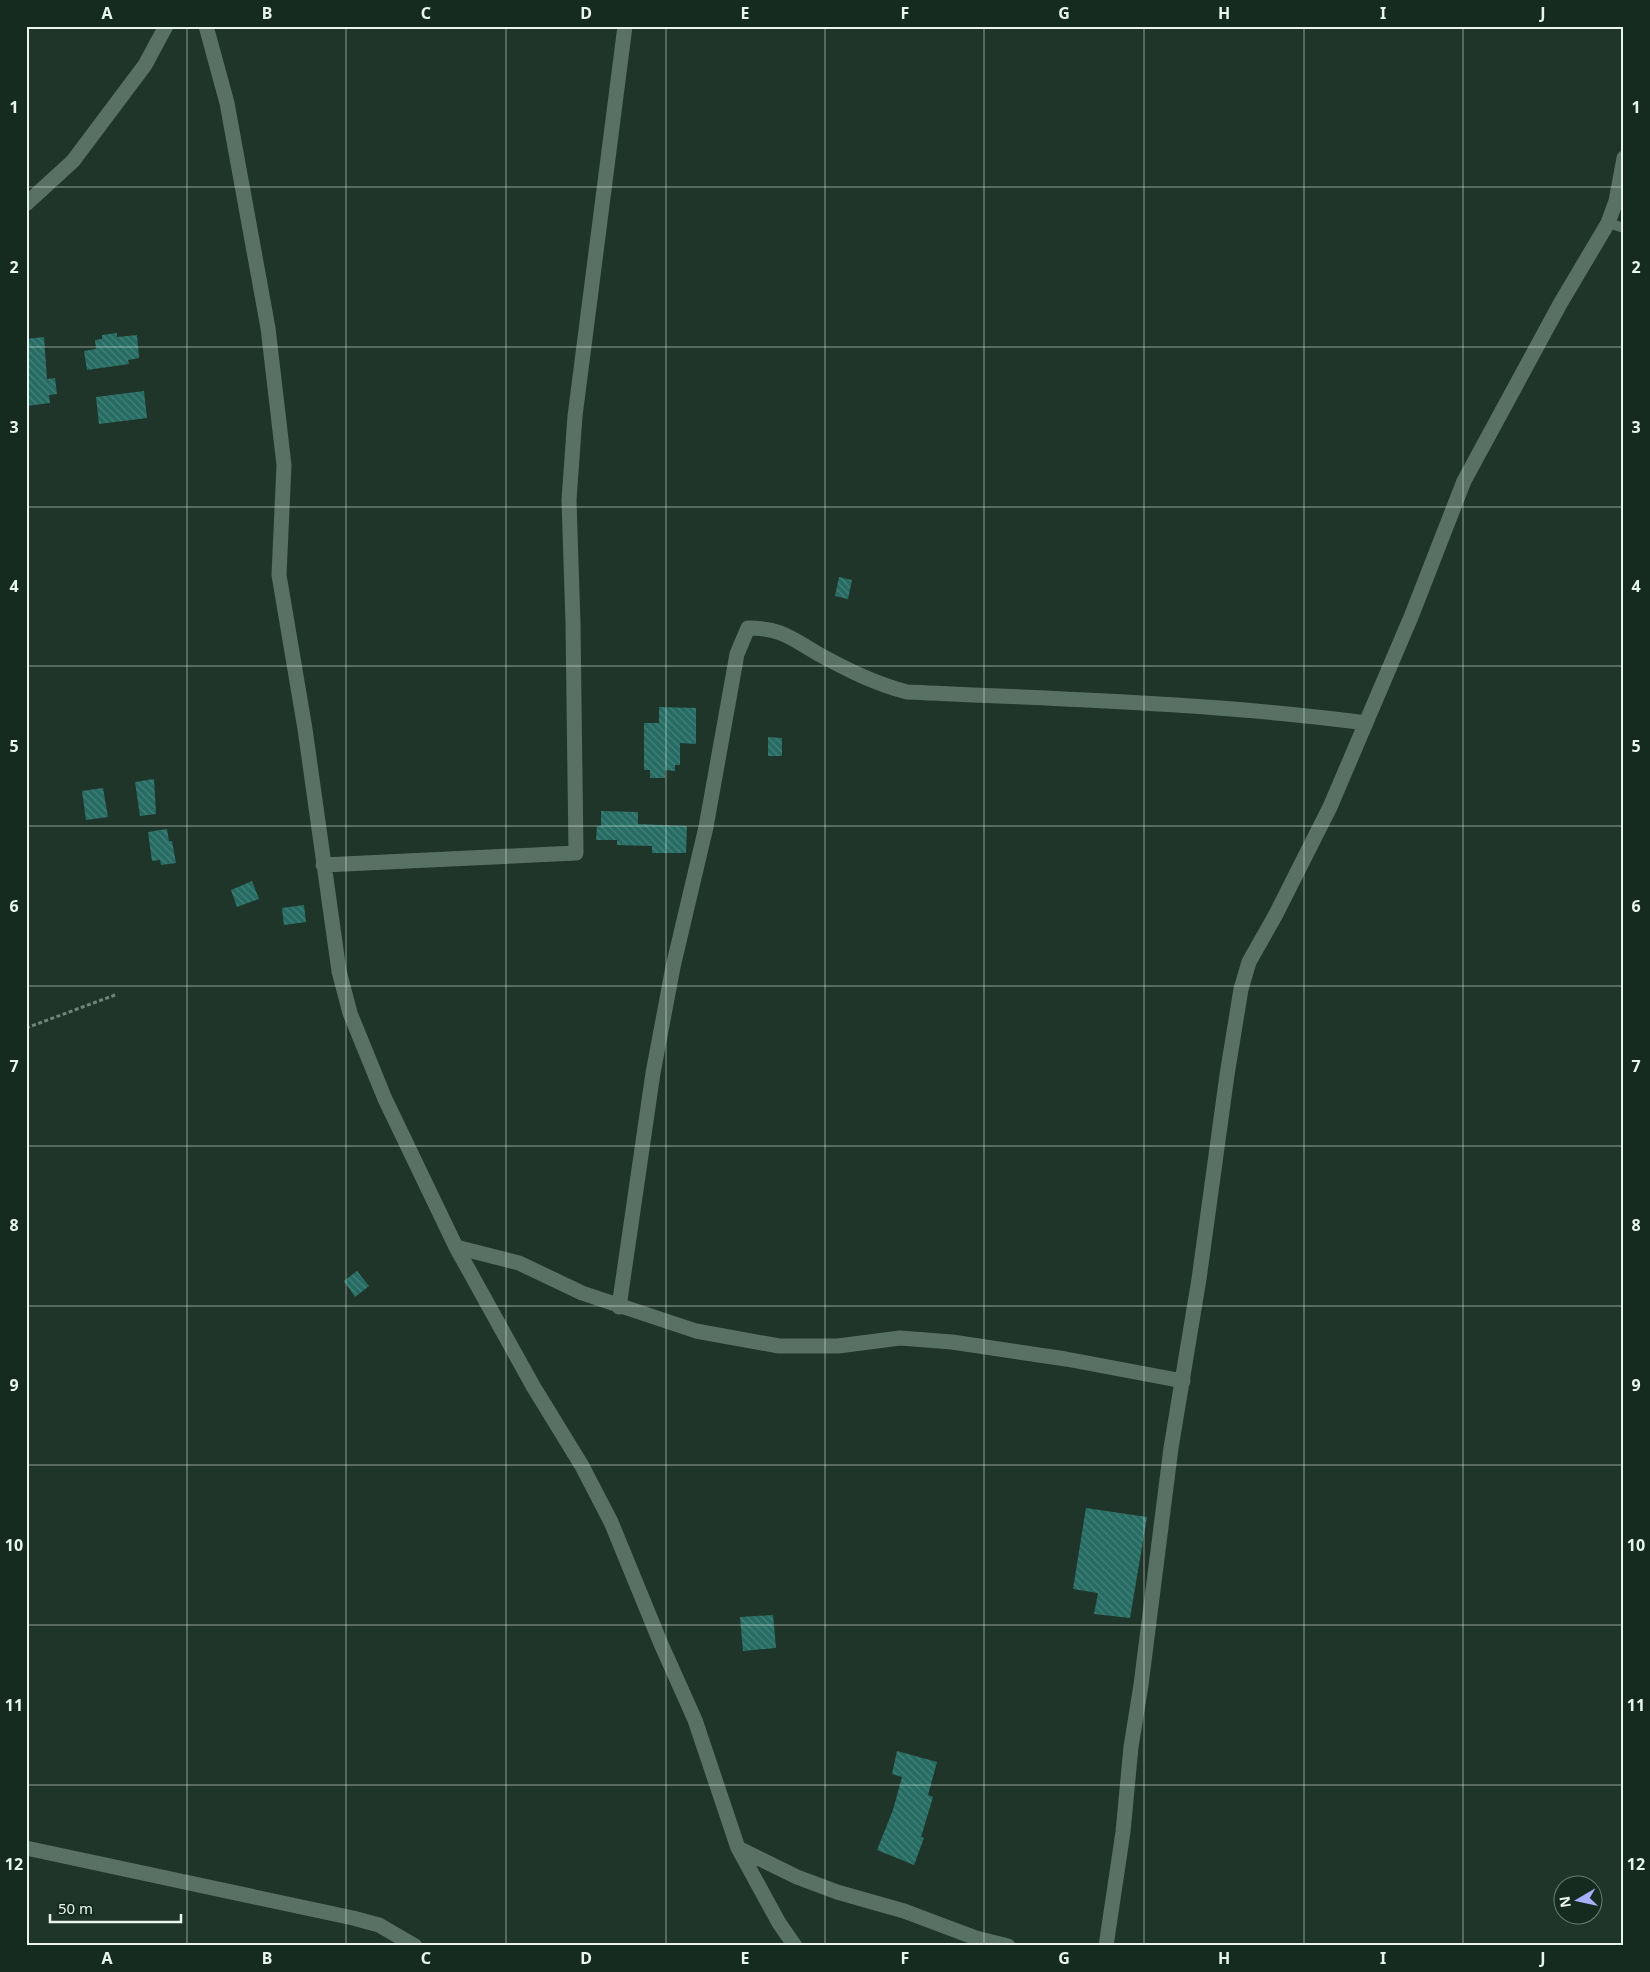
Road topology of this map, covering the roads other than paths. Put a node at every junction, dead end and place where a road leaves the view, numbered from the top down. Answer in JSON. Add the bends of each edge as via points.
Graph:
{"nodes":[{"id":1,"x":166,"y":26,"type":"edge"},
{"id":2,"x":206,"y":26,"type":"edge"},
{"id":3,"x":625,"y":26,"type":"edge"},
{"id":4,"x":1624,"y":158,"type":"edge"},
{"id":5,"x":26,"y":204,"type":"edge"},
{"id":6,"x":1608,"y":223,"type":"junction"},
{"id":7,"x":1624,"y":228,"type":"edge"},
{"id":8,"x":1366,"y":723,"type":"junction"},
{"id":9,"x":324,"y":865,"type":"junction"},
{"id":10,"x":456,"y":1247,"type":"junction"},
{"id":11,"x":619,"y":1307,"type":"junction"},
{"id":12,"x":1182,"y":1381,"type":"junction"},
{"id":13,"x":26,"y":1848,"type":"edge"},
{"id":14,"x":738,"y":1848,"type":"junction"},
{"id":15,"x":415,"y":1946,"type":"edge"},
{"id":16,"x":795,"y":1946,"type":"edge"},
{"id":17,"x":1008,"y":1946,"type":"edge"},
{"id":18,"x":1106,"y":1946,"type":"edge"}],
"edges":[{"from":1,"to":5,"type":"street","via":[[146,65],[73,161]]},
{"from":2,"to":9,"type":"street","via":[[227,104],[268,328],[284,465],[279,576]]},
{"from":3,"to":9,"type":"street","via":[[575,416],[569,500],[576,853]]},
{"from":4,"to":6,"type":"street","via":[[1616,201]]},
{"from":6,"to":7,"type":"lane"},
{"from":6,"to":8,"type":"street","via":[[1464,481]]},
{"from":8,"to":11,"type":"street","via":[[1286,713],[1141,702],[906,692],[877,684],[784,633],[748,628],[737,654],[706,827],[672,977],[654,1073]]},
{"from":8,"to":12,"type":"street","via":[[1330,806],[1249,962],[1241,989]]},
{"from":9,"to":10,"type":"street","via":[[339,971],[350,1013],[385,1099]]},
{"from":10,"to":11,"type":"street","via":[[519,1263]]},
{"from":10,"to":14,"type":"street","via":[[611,1522],[695,1720]]},
{"from":11,"to":12,"type":"street","via":[[696,1332],[779,1346],[838,1346],[900,1338],[952,1342]]},
{"from":12,"to":18,"type":"street"},
{"from":13,"to":15,"type":"street","via":[[353,1918],[379,1925]]},
{"from":14,"to":16,"type":"street"},
{"from":14,"to":17,"type":"street","via":[[797,1877],[837,1892]]}]}
